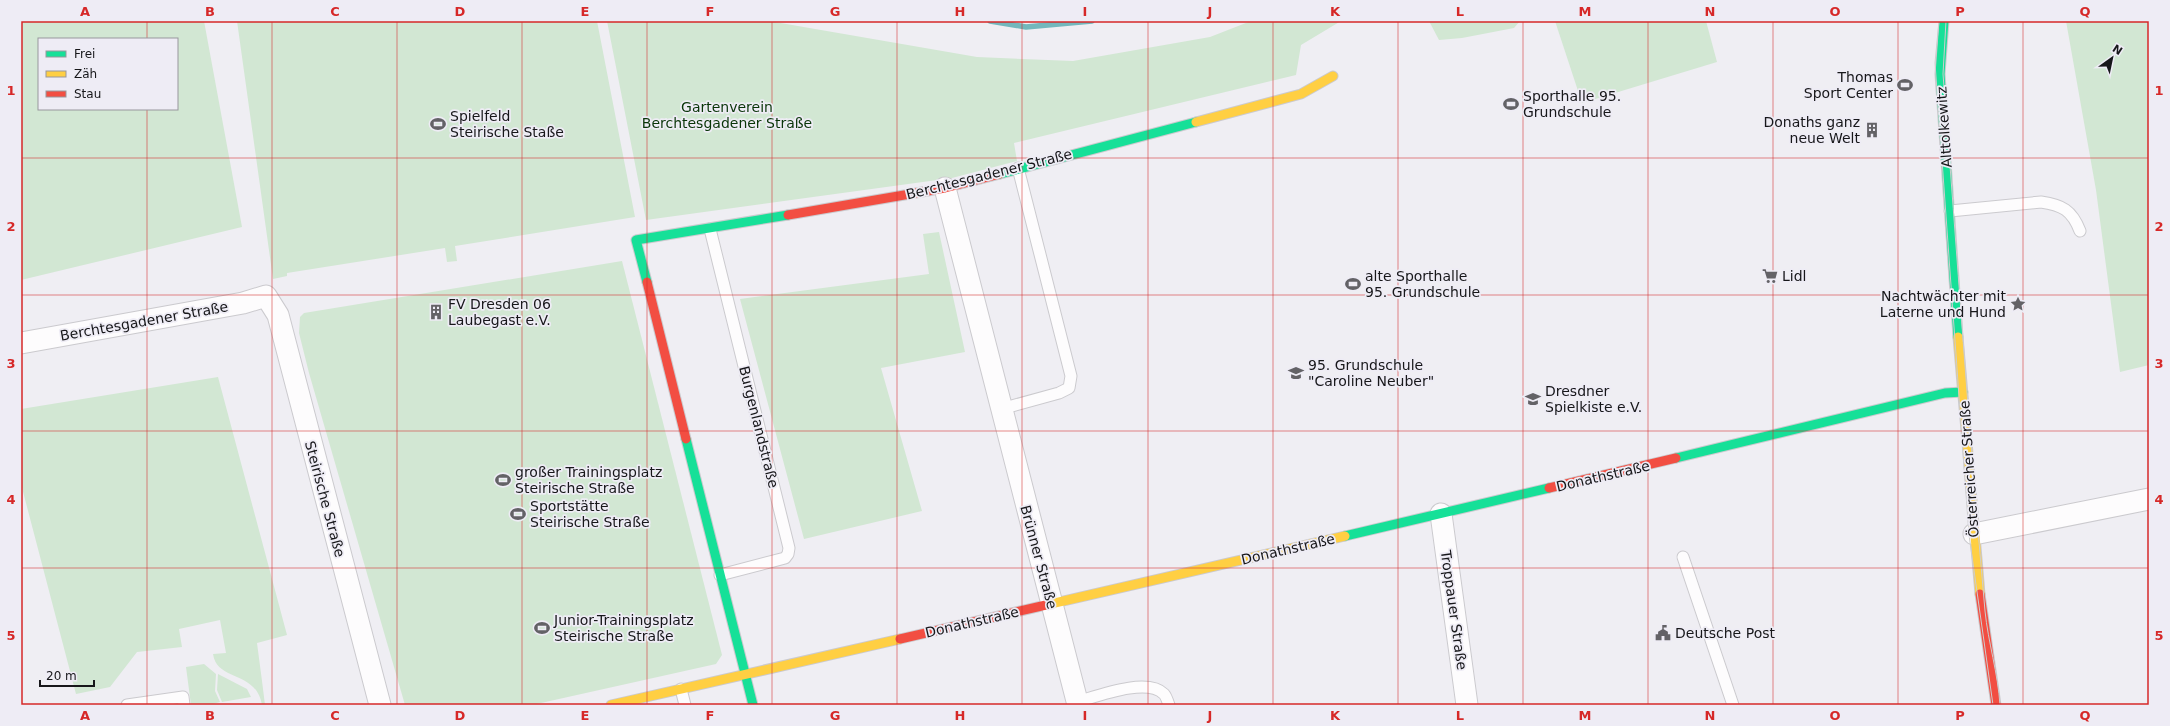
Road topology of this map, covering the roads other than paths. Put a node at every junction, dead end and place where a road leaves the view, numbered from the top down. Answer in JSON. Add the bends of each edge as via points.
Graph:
{"nodes":[{"id":1,"x":1944,"y":21,"type":"edge"},
{"id":2,"x":1333,"y":76,"type":"dead end"},
{"id":3,"x":1018,"y":168,"type":"junction"},
{"id":4,"x":945,"y":188,"type":"junction"},
{"id":5,"x":1950,"y":211,"type":"junction"},
{"id":6,"x":710,"y":229,"type":"junction"},
{"id":7,"x":2080,"y":231,"type":"dead end"},
{"id":8,"x":1951,"y":233,"type":"joint"},
{"id":9,"x":266,"y":296,"type":"joint"},
{"id":10,"x":21,"y":343,"type":"edge"},
{"id":11,"x":1963,"y":392,"type":"junction"},
{"id":12,"x":1001,"y":409,"type":"junction"},
{"id":13,"x":2149,"y":499,"type":"edge"},
{"id":14,"x":1441,"y":514,"type":"junction"},
{"id":15,"x":1974,"y":534,"type":"junction"},
{"id":16,"x":1683,"y":557,"type":"dead end"},
{"id":17,"x":720,"y":575,"type":"junction"},
{"id":18,"x":1052,"y":604,"type":"junction"},
{"id":19,"x":745,"y":674,"type":"junction"},
{"id":20,"x":681,"y":689,"type":"junction"},
{"id":21,"x":1077,"y":703,"type":"edge"},
{"id":22,"x":127,"y":705,"type":"edge"},
{"id":23,"x":184,"y":705,"type":"edge"},
{"id":24,"x":380,"y":705,"type":"edge"},
{"id":25,"x":611,"y":705,"type":"edge"},
{"id":26,"x":685,"y":705,"type":"edge"},
{"id":27,"x":753,"y":705,"type":"edge"},
{"id":28,"x":1169,"y":705,"type":"edge"},
{"id":29,"x":1467,"y":705,"type":"edge"},
{"id":30,"x":1733,"y":705,"type":"edge"},
{"id":31,"x":1996,"y":705,"type":"edge"}],
"edges":[{"from":1,"to":5,"type":"street","name":"Alttolkewitz","via":[[1940,74]]},
{"from":2,"to":3,"type":"street","name":"Berchtesgadener Straße","via":[[1301,94]]},
{"from":3,"to":4,"type":"street","name":"Berchtesgadener Straße"},
{"from":3,"to":12,"type":"lane","via":[[1071,376],[1069,388],[1059,393]]},
{"from":4,"to":6,"type":"street","name":"Berchtesgadener Straße"},
{"from":4,"to":12,"type":"street","name":"Brünner Straße"},
{"from":5,"to":7,"type":"lane","via":[[2041,202],[2054,204],[2075,218]]},
{"from":5,"to":8,"type":"street","name":"Alttolkewitz"},
{"from":6,"to":17,"type":"lane","name":"Burgenlandstraße","via":[[789,548],[785,558]]},
{"from":6,"to":17,"type":"street","name":"Berchtesgadener Straße","via":[[636,240]]},
{"from":8,"to":11,"type":"street","name":"Österreicher Straße"},
{"from":9,"to":10,"type":"street","name":"Berchtesgadener Straße","via":[[243,303]]},
{"from":9,"to":24,"type":"street","name":"Steirische Straße","via":[[278,316]]},
{"from":11,"to":14,"type":"street","name":"Donathstraße","via":[[1945,393]]},
{"from":11,"to":15,"type":"street","name":"Österreicher Straße"},
{"from":12,"to":18,"type":"street","name":"Brünner Straße"},
{"from":13,"to":15,"type":"street"},
{"from":14,"to":18,"type":"street","name":"Donathstraße"},
{"from":14,"to":29,"type":"street","name":"Troppauer Straße"},
{"from":15,"to":31,"type":"street","name":"Österreicher Straße"},
{"from":16,"to":30,"type":"lane"},
{"from":17,"to":19,"type":"street"},
{"from":18,"to":19,"type":"street","name":"Donathstraße"},
{"from":18,"to":21,"type":"street","name":"Brünner Straße"},
{"from":19,"to":20,"type":"street","name":"Donathstraße"},
{"from":19,"to":27,"type":"street"},
{"from":20,"to":25,"type":"street","name":"Donathstraße"},
{"from":20,"to":26,"type":"lane"},
{"from":21,"to":28,"type":"lane","via":[[1138,686],[1151,686],[1164,694]]},
{"from":22,"to":23,"type":"lane","via":[[183,697]]}]}
